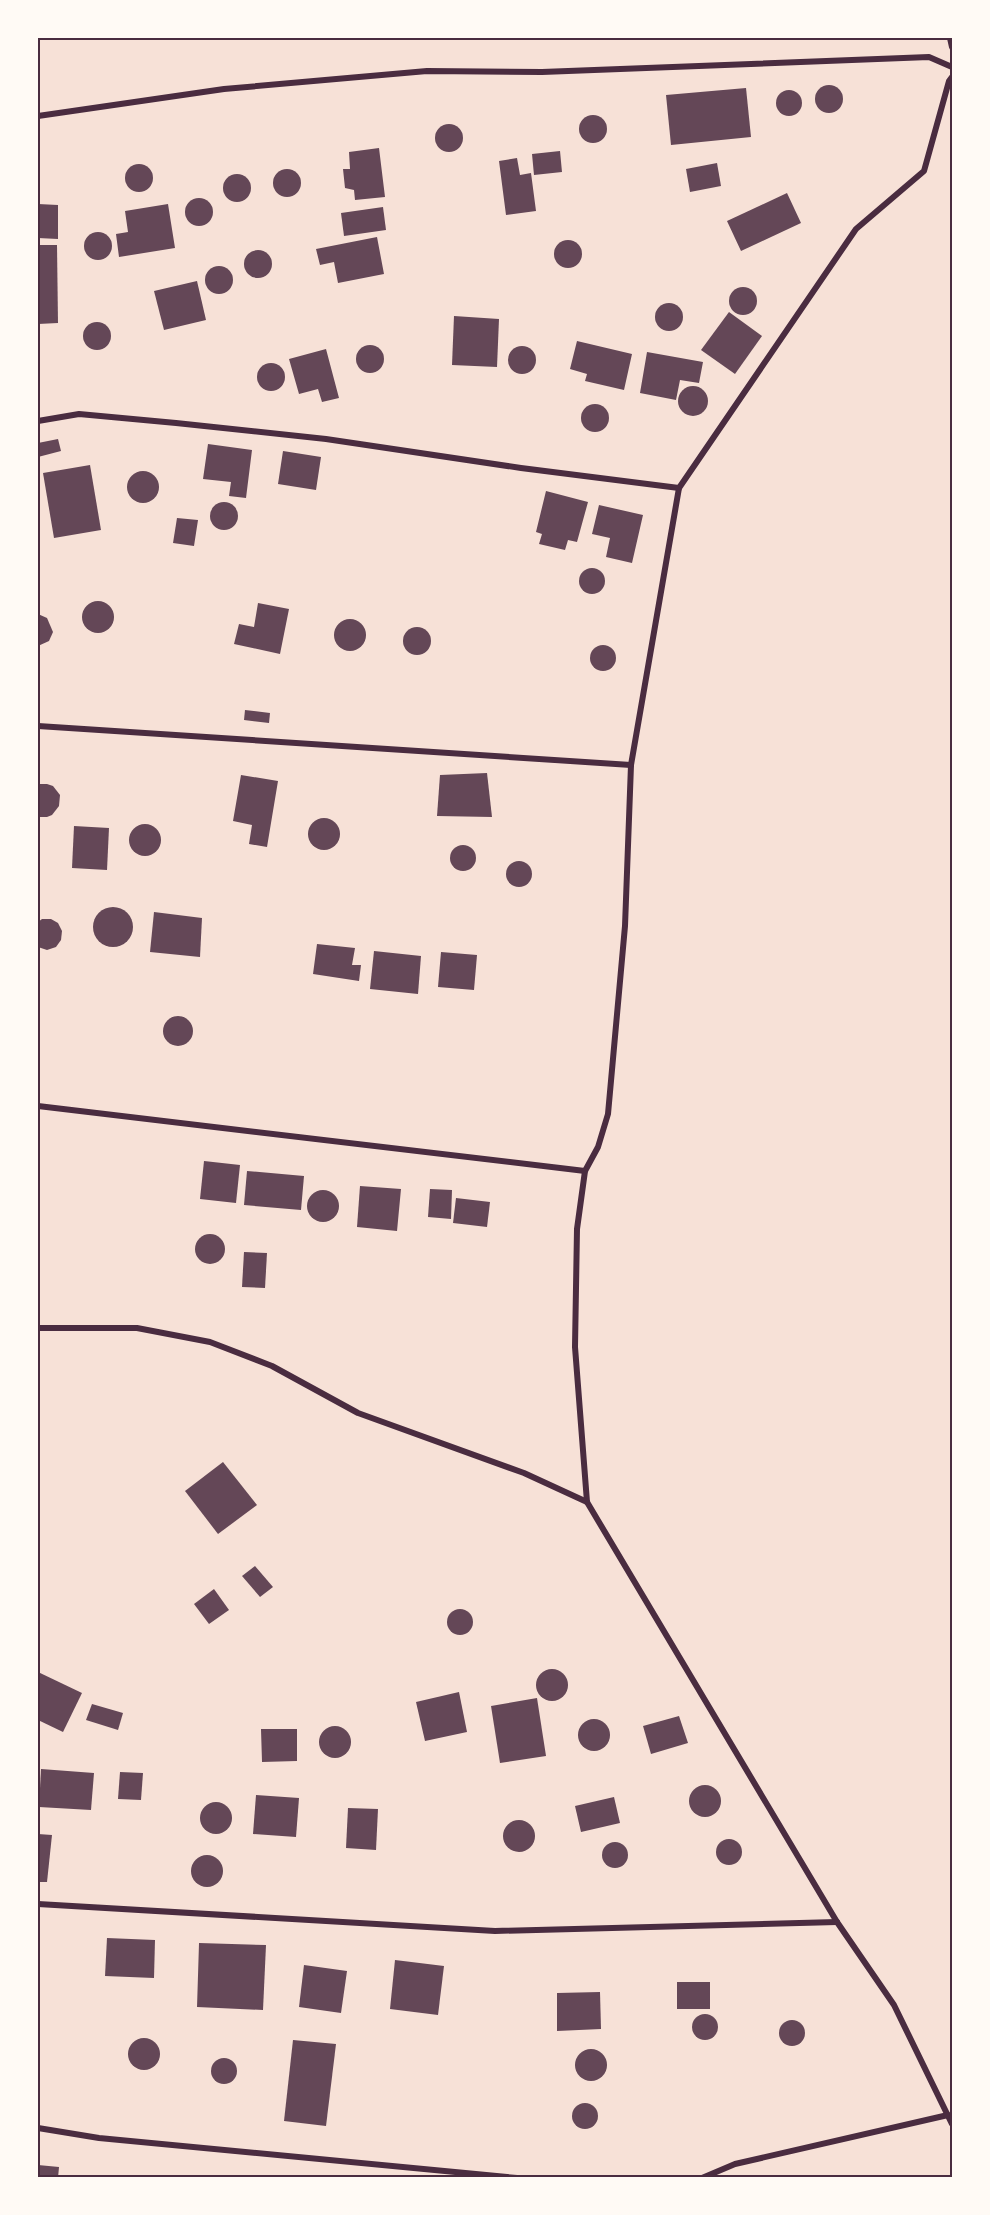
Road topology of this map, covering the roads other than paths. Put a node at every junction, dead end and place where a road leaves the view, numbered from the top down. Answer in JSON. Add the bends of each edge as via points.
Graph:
{"nodes":[{"id":1,"x":950,"y":38,"type":"edge"},
{"id":2,"x":952,"y":46,"type":"edge"},
{"id":3,"x":952,"y":67,"type":"edge"},
{"id":4,"x":952,"y":77,"type":"edge"},
{"id":5,"x":38,"y":116,"type":"edge"},
{"id":6,"x":38,"y":421,"type":"edge"},
{"id":7,"x":679,"y":488,"type":"junction"},
{"id":8,"x":38,"y":726,"type":"edge"},
{"id":9,"x":631,"y":765,"type":"junction"},
{"id":10,"x":38,"y":1106,"type":"edge"},
{"id":11,"x":585,"y":1171,"type":"junction"},
{"id":12,"x":38,"y":1328,"type":"edge"},
{"id":13,"x":587,"y":1502,"type":"junction"},
{"id":14,"x":38,"y":1904,"type":"edge"},
{"id":15,"x":837,"y":1922,"type":"junction"},
{"id":16,"x":948,"y":2115,"type":"junction"},
{"id":17,"x":952,"y":2124,"type":"edge"},
{"id":18,"x":38,"y":2128,"type":"edge"},
{"id":19,"x":518,"y":2178,"type":"edge"},
{"id":20,"x":702,"y":2178,"type":"edge"}],
"edges":[{"from":1,"to":2,"type":"street"},
{"from":3,"to":5,"type":"street","via":[[929,57],[542,72],[427,71],[224,89]]},
{"from":4,"to":7,"type":"street","via":[[924,171],[856,229]]},
{"from":6,"to":7,"type":"street","via":[[79,414],[176,423],[326,439]]},
{"from":7,"to":9,"type":"street"},
{"from":8,"to":9,"type":"street"},
{"from":9,"to":11,"type":"street","via":[[625,926],[608,1114],[598,1147]]},
{"from":10,"to":11,"type":"street"},
{"from":11,"to":13,"type":"street","via":[[577,1229],[575,1347]]},
{"from":12,"to":13,"type":"street","via":[[137,1328],[210,1341],[272,1366],[358,1413],[524,1473]]},
{"from":13,"to":15,"type":"street"},
{"from":14,"to":15,"type":"street","via":[[495,1931]]},
{"from":15,"to":16,"type":"street","via":[[894,2005]]},
{"from":16,"to":17,"type":"street"},
{"from":16,"to":20,"type":"street","via":[[735,2164]]},
{"from":18,"to":19,"type":"street","via":[[99,2138]]}]}
